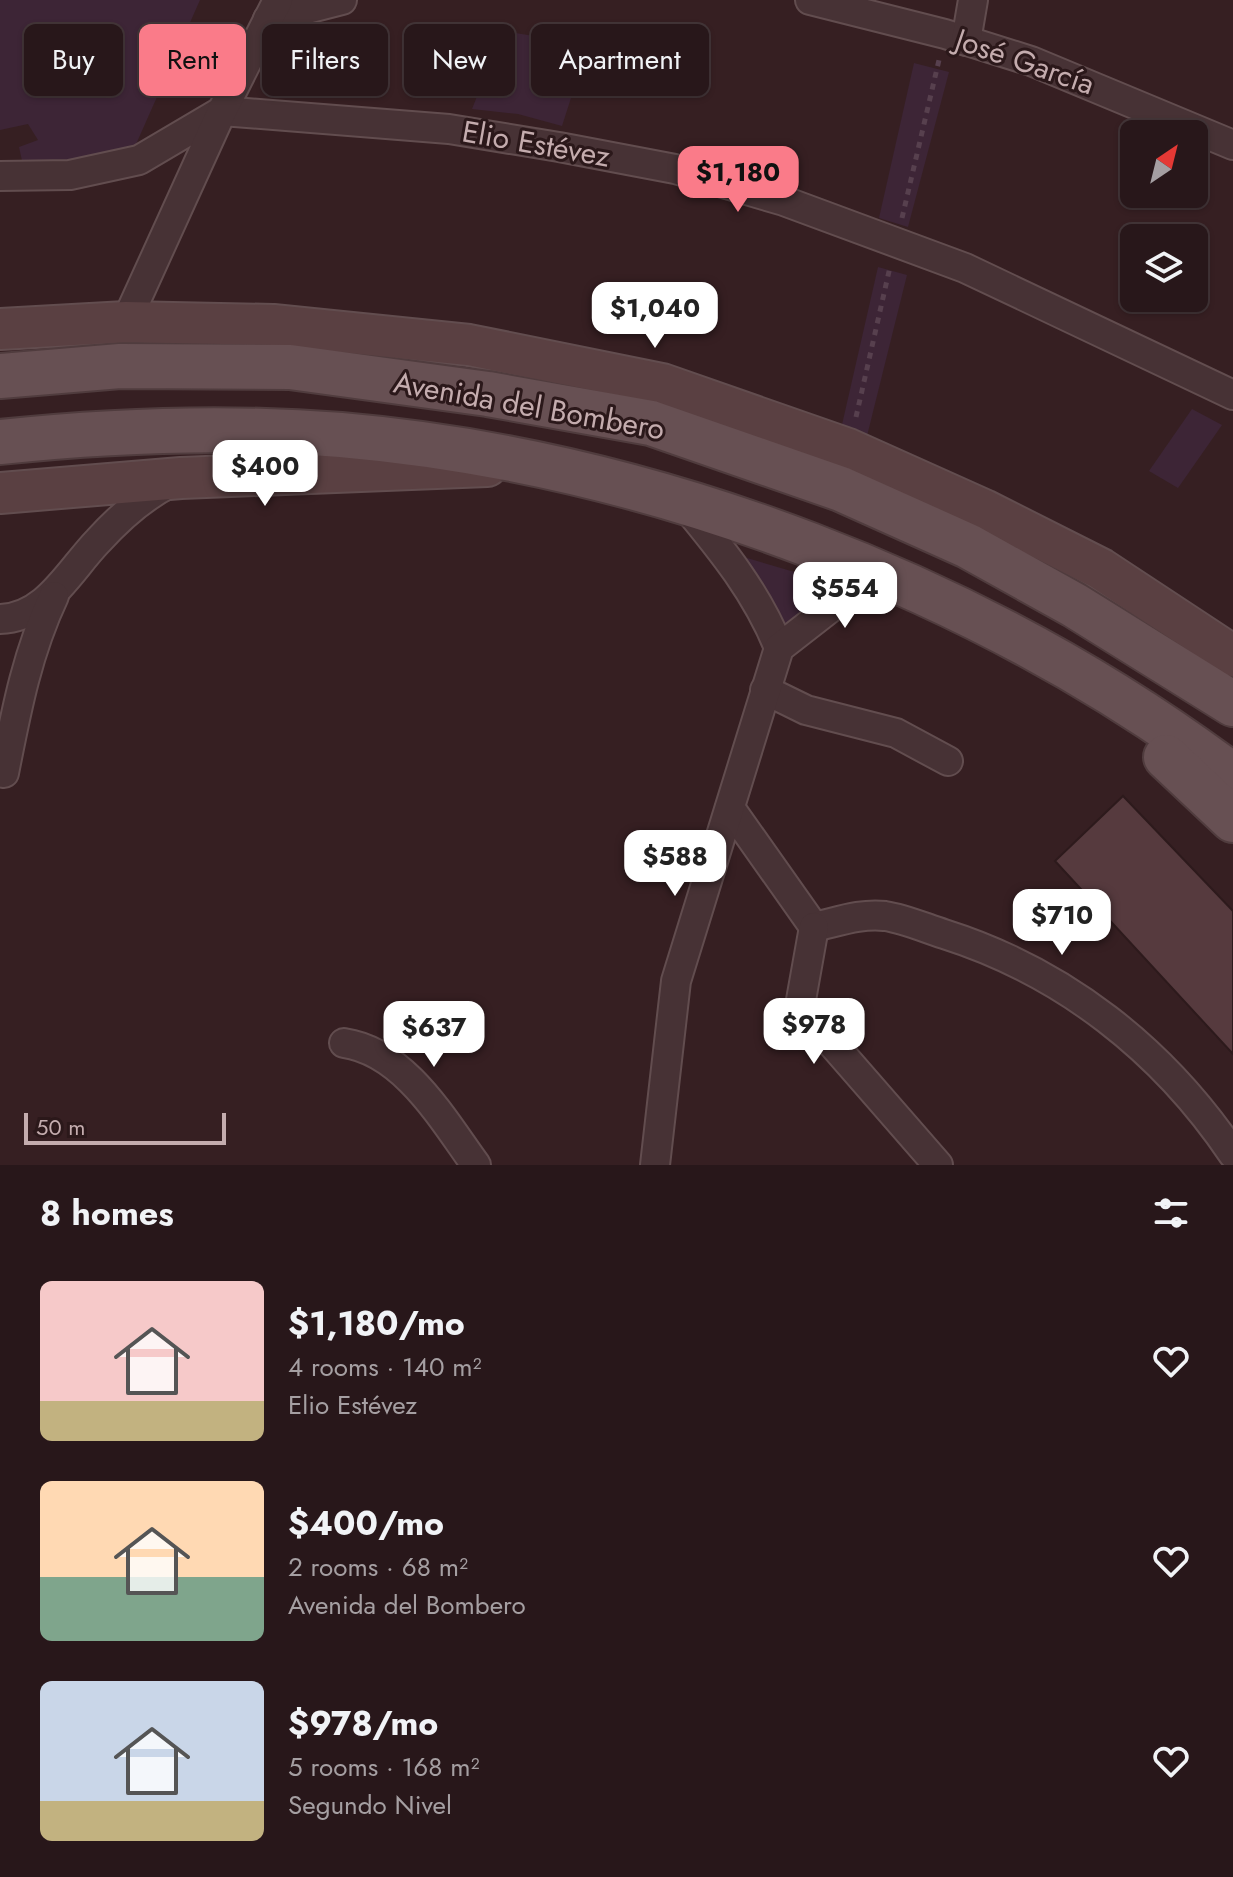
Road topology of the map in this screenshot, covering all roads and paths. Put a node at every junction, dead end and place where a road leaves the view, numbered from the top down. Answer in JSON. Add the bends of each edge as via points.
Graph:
{"nodes":[{"id":1,"x":342,"y":0,"type":"edge"},
{"id":2,"x":810,"y":0,"type":"edge"},
{"id":3,"x":973,"y":0,"type":"edge"},
{"id":4,"x":273,"y":9,"type":"edge"},
{"id":5,"x":966,"y":41,"type":"junction"},
{"id":6,"x":222,"y":111,"type":"junction"},
{"id":7,"x":1233,"y":145,"type":"edge"},
{"id":8,"x":0,"y":176,"type":"edge"},
{"id":9,"x":126,"y":322,"type":"junction"},
{"id":10,"x":0,"y":329,"type":"edge"},
{"id":11,"x":0,"y":376,"type":"edge"},
{"id":12,"x":1233,"y":395,"type":"edge"},
{"id":13,"x":0,"y":442,"type":"edge"},
{"id":14,"x":525,"y":463,"type":"junction"},
{"id":15,"x":181,"y":478,"type":"junction"},
{"id":16,"x":0,"y":493,"type":"edge"},
{"id":17,"x":683,"y":504,"type":"junction"},
{"id":18,"x":879,"y":570,"type":"junction"},
{"id":19,"x":58,"y":588,"type":"junction"},
{"id":20,"x":0,"y":619,"type":"edge"},
{"id":21,"x":779,"y":648,"type":"junction"},
{"id":22,"x":1233,"y":656,"type":"edge"},
{"id":23,"x":1065,"y":668,"type":"junction"},
{"id":24,"x":765,"y":690,"type":"junction"},
{"id":25,"x":1233,"y":704,"type":"edge"},
{"id":26,"x":948,"y":761,"type":"dead end"},
{"id":27,"x":4,"y":773,"type":"dead end"},
{"id":28,"x":1233,"y":776,"type":"edge"},
{"id":29,"x":730,"y":808,"type":"junction"},
{"id":30,"x":1233,"y":820,"type":"edge"},
{"id":31,"x":814,"y":927,"type":"junction"},
{"id":32,"x":344,"y":1043,"type":"dead end"},
{"id":33,"x":1233,"y":1154,"type":"edge"},
{"id":34,"x":476,"y":1165,"type":"edge"},
{"id":35,"x":655,"y":1165,"type":"edge"},
{"id":36,"x":938,"y":1165,"type":"edge"}],
"edges":[{"from":1,"to":4,"type":"street"},
{"from":2,"to":5,"type":"street","name":"José García"},
{"from":3,"to":5,"type":"street"},
{"from":4,"to":6,"type":"street"},
{"from":5,"to":7,"type":"street","name":"José García","via":[[1099,88]]},
{"from":6,"to":8,"type":"street","via":[[139,160],[70,175]]},
{"from":6,"to":9,"type":"street"},
{"from":6,"to":12,"type":"street","name":"Elio Estévez","via":[[449,129],[675,169],[784,201],[965,268]]},
{"from":9,"to":10,"type":"main road","name":"Avenida del Bombero"},
{"from":9,"to":22,"type":"main road","name":"Avenida del Bombero","via":[[273,325],[469,345],[662,384],[848,449],[984,510],[1101,569]]},
{"from":11,"to":25,"type":"main road","name":"Avenida del Bombero","via":[[120,366],[290,367],[651,423],[841,489],[968,546]]},
{"from":13,"to":14,"type":"main road","name":"Avenida del Bombero","via":[[104,431],[246,431],[357,437]]},
{"from":14,"to":15,"type":"main road","name":"Avenida del Bombero"},
{"from":14,"to":17,"type":"main road","name":"Avenida del Bombero"},
{"from":15,"to":16,"type":"main road","name":"Avenida del Bombero"},
{"from":15,"to":19,"type":"street","via":[[132,507]]},
{"from":17,"to":18,"type":"main road","name":"Avenida del Bombero"},
{"from":17,"to":21,"type":"street","via":[[741,575]]},
{"from":18,"to":21,"type":"street"},
{"from":18,"to":23,"type":"main road","name":"Avenida del Bombero"},
{"from":19,"to":20,"type":"street","via":[[28,613]]},
{"from":19,"to":27,"type":"street","via":[[36,635]]},
{"from":21,"to":24,"type":"street"},
{"from":23,"to":28,"type":"main road"},
{"from":23,"to":30,"type":"main road"},
{"from":24,"to":26,"type":"street","via":[[806,710],[896,733]]},
{"from":24,"to":29,"type":"street"},
{"from":29,"to":31,"type":"street"},
{"from":29,"to":35,"type":"street","via":[[676,981]]},
{"from":31,"to":33,"type":"street","via":[[865,915],[887,916],[982,946],[1037,972],[1142,1046],[1208,1117]]},
{"from":31,"to":36,"type":"street","via":[[803,1010]]},
{"from":32,"to":34,"type":"street","via":[[378,1054],[402,1071]]}]}
